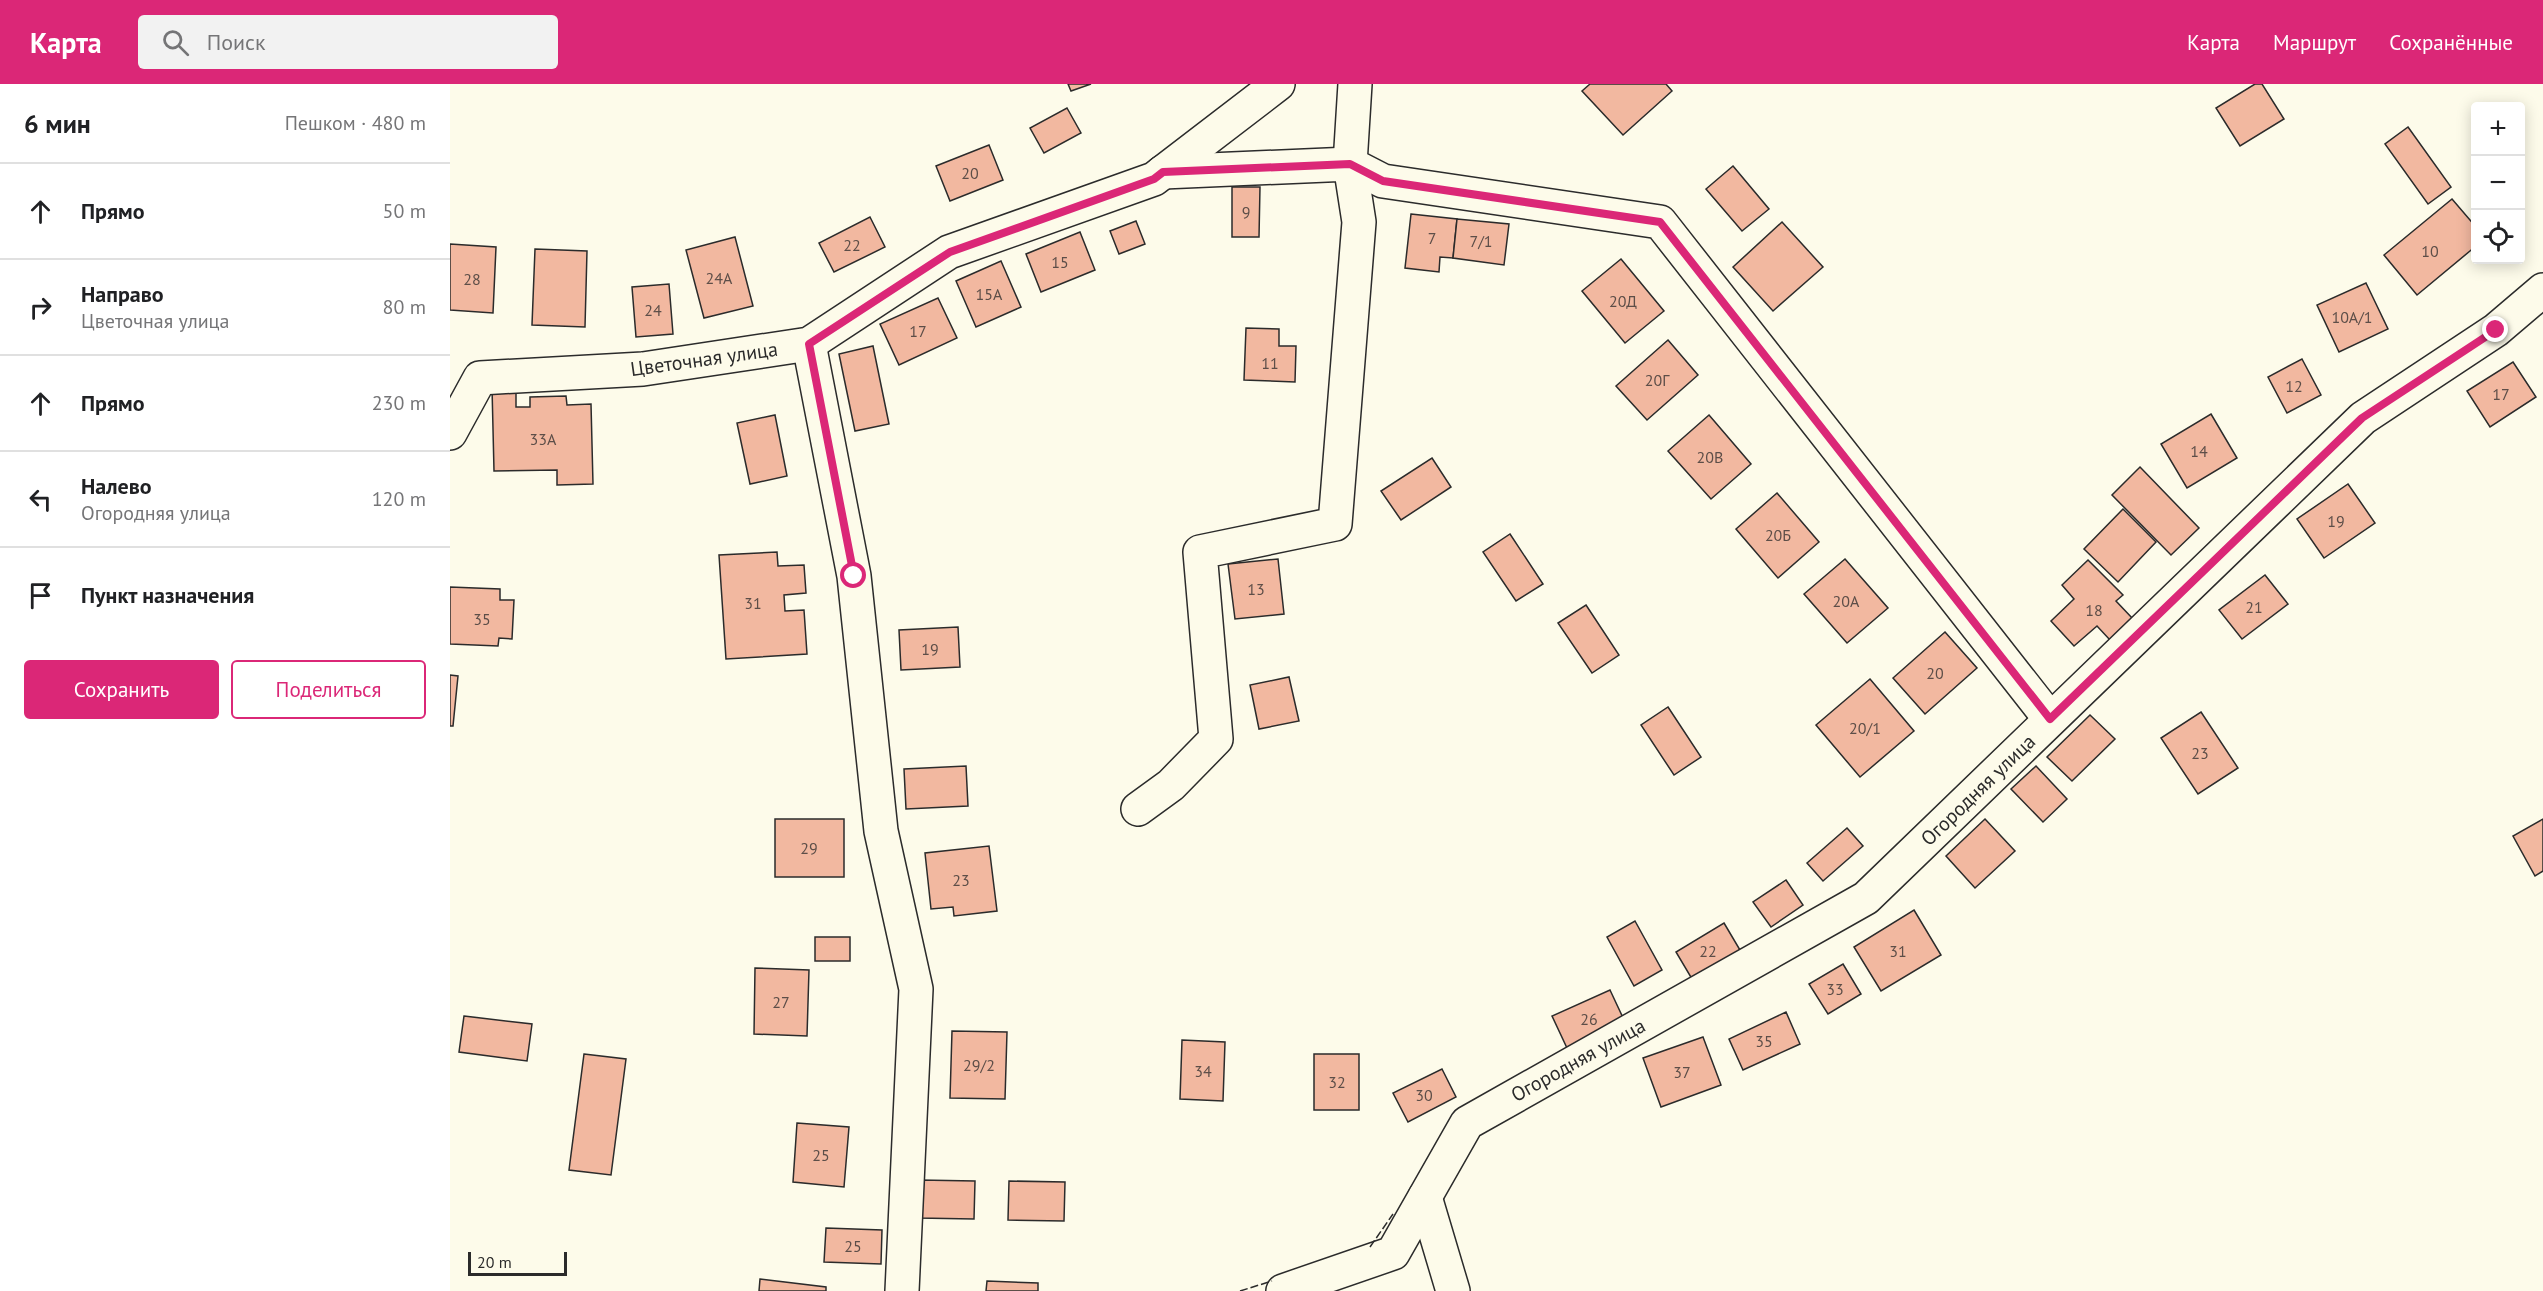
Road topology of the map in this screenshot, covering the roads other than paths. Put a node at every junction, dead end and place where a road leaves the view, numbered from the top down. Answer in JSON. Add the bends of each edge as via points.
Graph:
{"nodes":[{"id":1,"x":1278,"y":84,"type":"edge"},
{"id":2,"x":1355,"y":84,"type":"edge"},
{"id":3,"x":1350,"y":164,"type":"junction"},
{"id":4,"x":1163,"y":172,"type":"junction"},
{"id":5,"x":2543,"y":290,"type":"edge"},
{"id":6,"x":809,"y":344,"type":"junction"},
{"id":7,"x":450,"y":433,"type":"edge"},
{"id":8,"x":2050,"y":719,"type":"junction"},
{"id":9,"x":1138,"y":809,"type":"dead end"},
{"id":10,"x":1425,"y":1197,"type":"junction"},
{"id":11,"x":903,"y":1291,"type":"edge"},
{"id":12,"x":1283,"y":1291,"type":"edge"},
{"id":13,"x":1453,"y":1291,"type":"edge"}],
"edges":[{"from":1,"to":4,"type":"street","name":"Цветочная улица"},
{"from":2,"to":3,"type":"street"},
{"from":3,"to":4,"type":"street"},
{"from":3,"to":8,"type":"street","via":[[1383,181],[1660,222]]},
{"from":3,"to":9,"type":"street","via":[[1359,222],[1335,524],[1200,552],[1216,739],[1172,785]]},
{"from":4,"to":6,"type":"street","name":"Цветочная улица","via":[[1154,179],[950,252]]},
{"from":5,"to":8,"type":"street","name":"Огородняя улица","via":[[2496,330],[2362,418]]},
{"from":6,"to":7,"type":"street","name":"Цветочная улица","via":[[643,369],[480,378]]},
{"from":6,"to":11,"type":"street","via":[[854,576],[881,831],[916,989]]},
{"from":8,"to":10,"type":"street","name":"Огородняя улица","via":[[1866,898],[1467,1123]]},
{"from":10,"to":12,"type":"street","via":[[1393,1253]]},
{"from":10,"to":13,"type":"street"}]}
